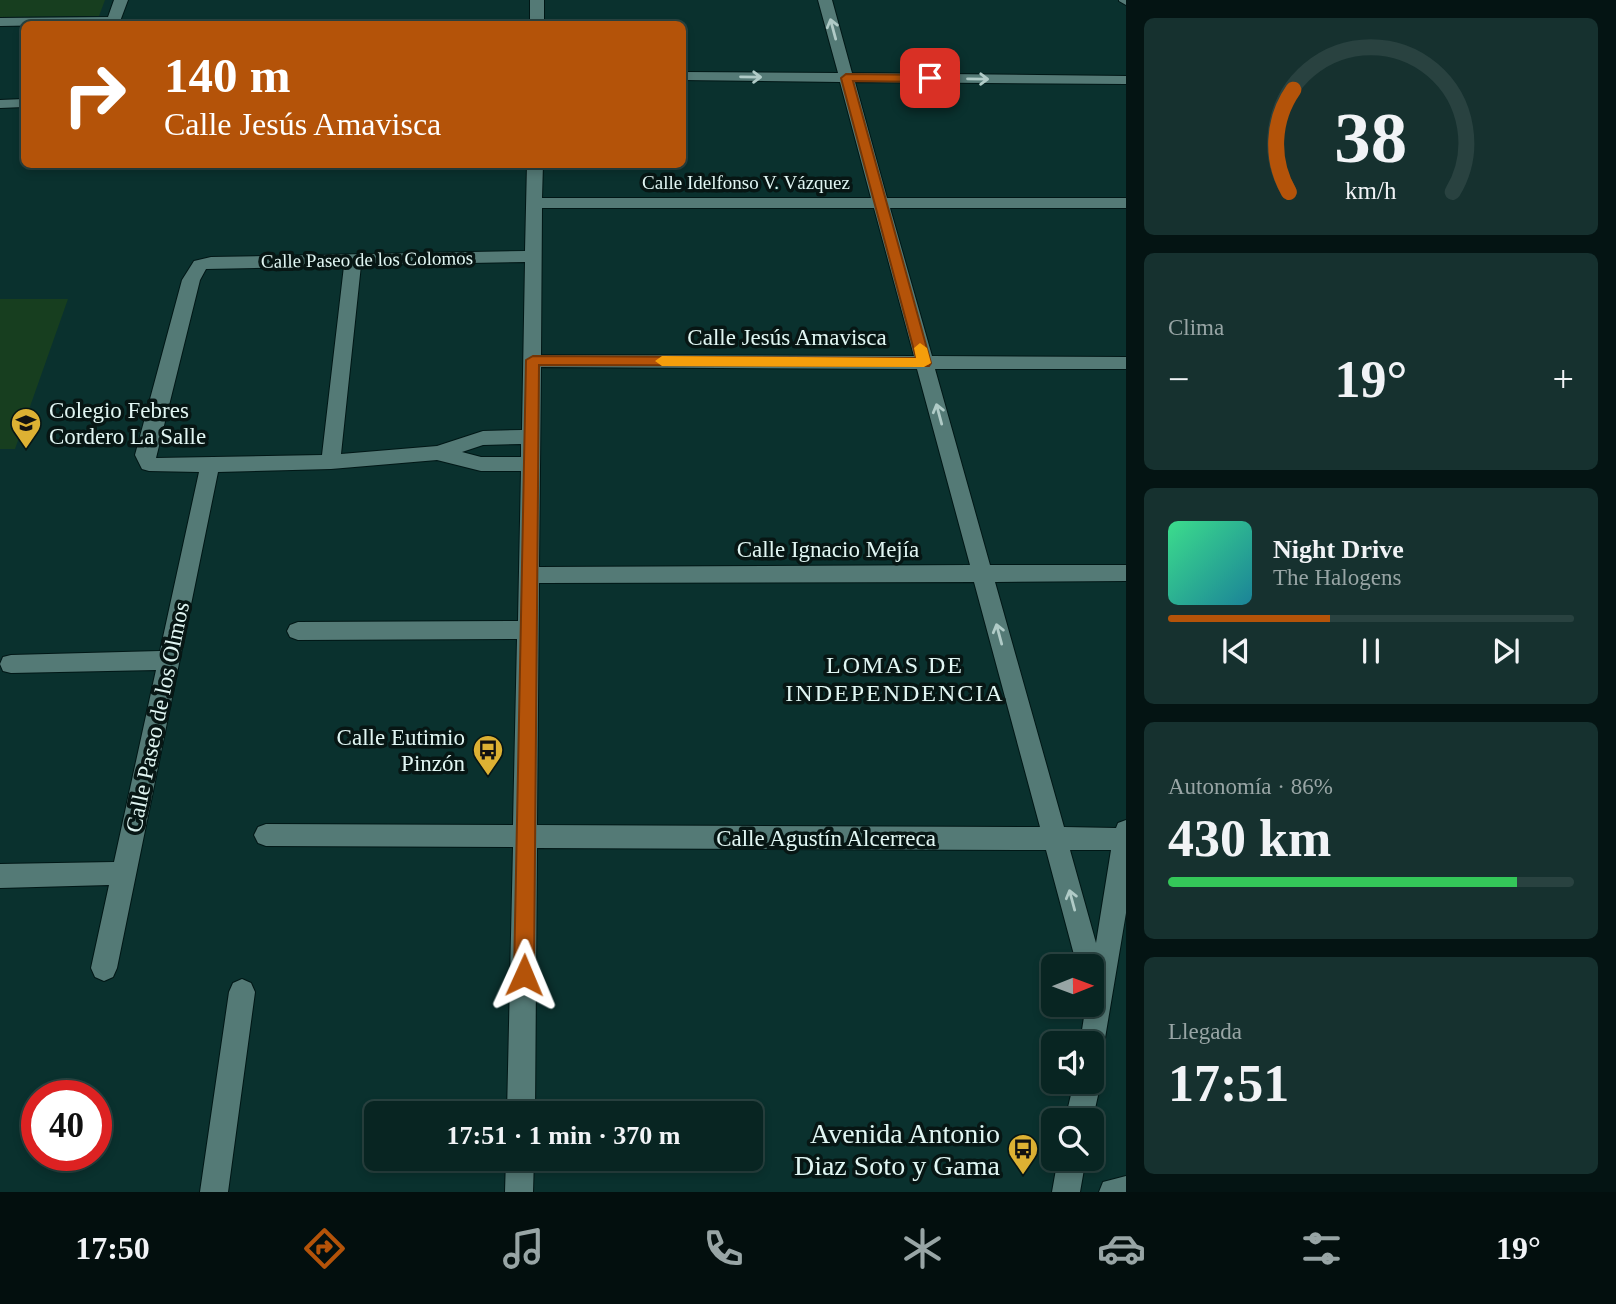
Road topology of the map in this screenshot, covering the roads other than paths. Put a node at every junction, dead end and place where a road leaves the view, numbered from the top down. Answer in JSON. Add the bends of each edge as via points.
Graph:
{"nodes":[{"id":1,"x":121,"y":0,"type":"edge"},
{"id":2,"x":537,"y":0,"type":"edge"},
{"id":3,"x":825,"y":0,"type":"edge"},
{"id":4,"x":114,"y":21,"type":"edge"},
{"id":5,"x":537,"y":21,"type":"edge"},
{"id":6,"x":0,"y":22,"type":"edge"},
{"id":7,"x":21,"y":22,"type":"edge"},
{"id":8,"x":686,"y":76,"type":"edge"},
{"id":9,"x":846,"y":78,"type":"junction"},
{"id":10,"x":1126,"y":80,"type":"edge"},
{"id":11,"x":21,"y":103,"type":"edge"},
{"id":12,"x":0,"y":104,"type":"edge"},
{"id":13,"x":535,"y":168,"type":"edge"},
{"id":14,"x":535,"y":203,"type":"junction"},
{"id":15,"x":881,"y":203,"type":"junction"},
{"id":16,"x":1126,"y":203,"type":"edge"},
{"id":17,"x":534,"y":256,"type":"junction"},
{"id":18,"x":353,"y":260,"type":"junction"},
{"id":19,"x":533,"y":360,"type":"junction"},
{"id":20,"x":924,"y":363,"type":"junction"},
{"id":21,"x":1126,"y":363,"type":"edge"},
{"id":22,"x":532,"y":437,"type":"junction"},
{"id":23,"x":437,"y":453,"type":"junction"},
{"id":24,"x":331,"y":462,"type":"junction"},
{"id":25,"x":532,"y":464,"type":"junction"},
{"id":26,"x":210,"y":465,"type":"junction"},
{"id":27,"x":982,"y":573,"type":"junction"},
{"id":28,"x":1126,"y":573,"type":"edge"},
{"id":29,"x":530,"y":575,"type":"junction"},
{"id":30,"x":530,"y":630,"type":"junction"},
{"id":31,"x":298,"y":631,"type":"dead end"},
{"id":32,"x":169,"y":660,"type":"junction"},
{"id":33,"x":11,"y":664,"type":"dead end"},
{"id":34,"x":266,"y":835,"type":"dead end"},
{"id":35,"x":1126,"y":836,"type":"edge"},
{"id":36,"x":527,"y":837,"type":"junction"},
{"id":37,"x":1055,"y":839,"type":"junction"},
{"id":38,"x":123,"y":873,"type":"junction"},
{"id":39,"x":0,"y":876,"type":"edge"},
{"id":40,"x":1087,"y":954,"type":"edge"},
{"id":41,"x":104,"y":968,"type":"dead end"},
{"id":42,"x":1104,"y":985,"type":"edge"},
{"id":43,"x":242,"y":992,"type":"dead end"},
{"id":44,"x":521,"y":1101,"type":"edge"},
{"id":45,"x":520,"y":1171,"type":"edge"},
{"id":46,"x":1070,"y":1171,"type":"edge"},
{"id":47,"x":1126,"y":1190,"type":"edge"},
{"id":48,"x":214,"y":1192,"type":"edge"},
{"id":49,"x":519,"y":1192,"type":"edge"},
{"id":50,"x":1066,"y":1192,"type":"edge"},
{"id":51,"x":1113,"y":1192,"type":"edge"}],
"edges":[{"from":1,"to":4,"type":"street"},
{"from":2,"to":5,"type":"street"},
{"from":9,"to":3,"type":"street","one_way":true},
{"from":6,"to":7,"type":"street"},
{"from":8,"to":9,"type":"street","one_way":true},
{"from":9,"to":10,"type":"street","one_way":true},
{"from":9,"to":15,"type":"street"},
{"from":11,"to":12,"type":"street"},
{"from":13,"to":14,"type":"street"},
{"from":14,"to":15,"type":"street","name":"Calle Idelfonso V. Vázquez"},
{"from":14,"to":17,"type":"street"},
{"from":15,"to":16,"type":"street","name":"Calle Idelfonso V. Vázquez"},
{"from":15,"to":20,"type":"street"},
{"from":17,"to":18,"type":"street","name":"Calle Paseo de los Colomos"},
{"from":17,"to":19,"type":"street"},
{"from":18,"to":24,"type":"street"},
{"from":18,"to":26,"type":"street","name":"Calle Paseo de los Colomos","via":[[200,265],[191,280],[145,455],[149,464]]},
{"from":19,"to":20,"type":"street","name":"Calle Jesús Amavisca"},
{"from":19,"to":22,"type":"street"},
{"from":20,"to":21,"type":"street","name":"Calle Jesús Amavisca"},
{"from":27,"to":20,"type":"street","one_way":true},
{"from":22,"to":23,"type":"street","via":[[483,438]]},
{"from":22,"to":25,"type":"street"},
{"from":23,"to":24,"type":"street"},
{"from":23,"to":25,"type":"street","via":[[481,464]]},
{"from":24,"to":26,"type":"street"},
{"from":25,"to":29,"type":"street"},
{"from":26,"to":32,"type":"street","name":"Calle Paseo de los Olmos"},
{"from":27,"to":28,"type":"street","name":"Calle Ignacio Mejía"},
{"from":27,"to":29,"type":"street","name":"Calle Ignacio Mejía"},
{"from":37,"to":27,"type":"street","one_way":true},
{"from":29,"to":30,"type":"street"},
{"from":30,"to":31,"type":"street"},
{"from":30,"to":36,"type":"street"},
{"from":32,"to":33,"type":"street"},
{"from":32,"to":38,"type":"street","name":"Calle Paseo de los Olmos"},
{"from":34,"to":36,"type":"street","name":"Calle Agustín Alcerreca"},
{"from":35,"to":37,"type":"street","name":"Calle Agustín Alcerreca"},
{"from":35,"to":42,"type":"street"},
{"from":36,"to":37,"type":"street","name":"Calle Agustín Alcerreca"},
{"from":36,"to":44,"type":"street"},
{"from":40,"to":37,"type":"street","one_way":true},
{"from":38,"to":39,"type":"street"},
{"from":38,"to":41,"type":"street","name":"Calle Paseo de los Olmos"},
{"from":43,"to":48,"type":"street"},
{"from":45,"to":49,"type":"street"},
{"from":46,"to":50,"type":"street"},
{"from":47,"to":51,"type":"street"}]}
